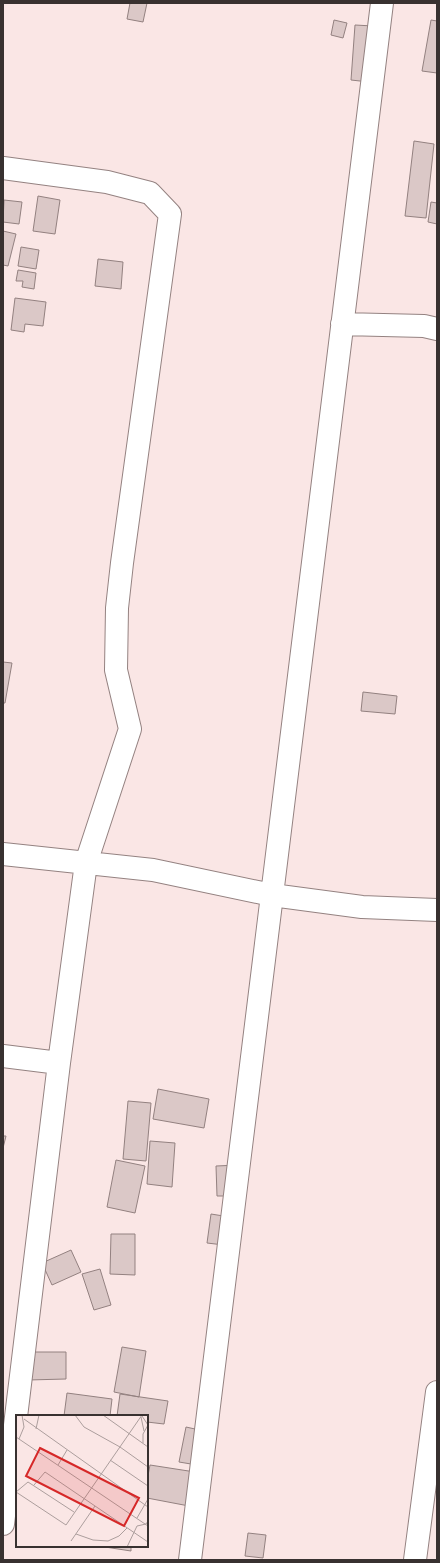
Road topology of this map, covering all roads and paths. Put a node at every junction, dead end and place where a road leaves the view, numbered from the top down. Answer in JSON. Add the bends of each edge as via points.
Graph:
{"nodes":[{"id":1,"x":382,"y":3,"type":"edge"},
{"id":2,"x":3,"y":168,"type":"edge"},
{"id":3,"x":342,"y":324,"type":"junction"},
{"id":4,"x":437,"y":329,"type":"edge"},
{"id":5,"x":3,"y":854,"type":"edge"},
{"id":6,"x":86,"y":863,"type":"junction"},
{"id":7,"x":272,"y":895,"type":"junction"},
{"id":8,"x":437,"y":910,"type":"edge"},
{"id":9,"x":3,"y":1056,"type":"edge"},
{"id":10,"x":59,"y":1063,"type":"junction"},
{"id":11,"x":437,"y":1392,"type":"edge"},
{"id":12,"x":16,"y":1415,"type":"edge"},
{"id":13,"x":16,"y":1417,"type":"edge"},
{"id":14,"x":3,"y":1524,"type":"edge"},
{"id":15,"x":190,"y":1560,"type":"edge"},
{"id":16,"x":415,"y":1560,"type":"edge"}],
"edges":[{"from":1,"to":3,"type":"street"},
{"from":2,"to":6,"type":"street","via":[[106,182],[150,193],[170,214],[117,608],[116,670],[130,729]]},
{"from":3,"to":4,"type":"street","via":[[424,326]]},
{"from":3,"to":7,"type":"street"},
{"from":5,"to":6,"type":"street"},
{"from":6,"to":7,"type":"street","via":[[153,870]]},
{"from":6,"to":10,"type":"street"},
{"from":7,"to":8,"type":"street","via":[[362,907]]},
{"from":7,"to":15,"type":"street"},
{"from":9,"to":10,"type":"street"},
{"from":10,"to":12,"type":"street"},
{"from":11,"to":16,"type":"street"},
{"from":13,"to":14,"type":"street"}]}
